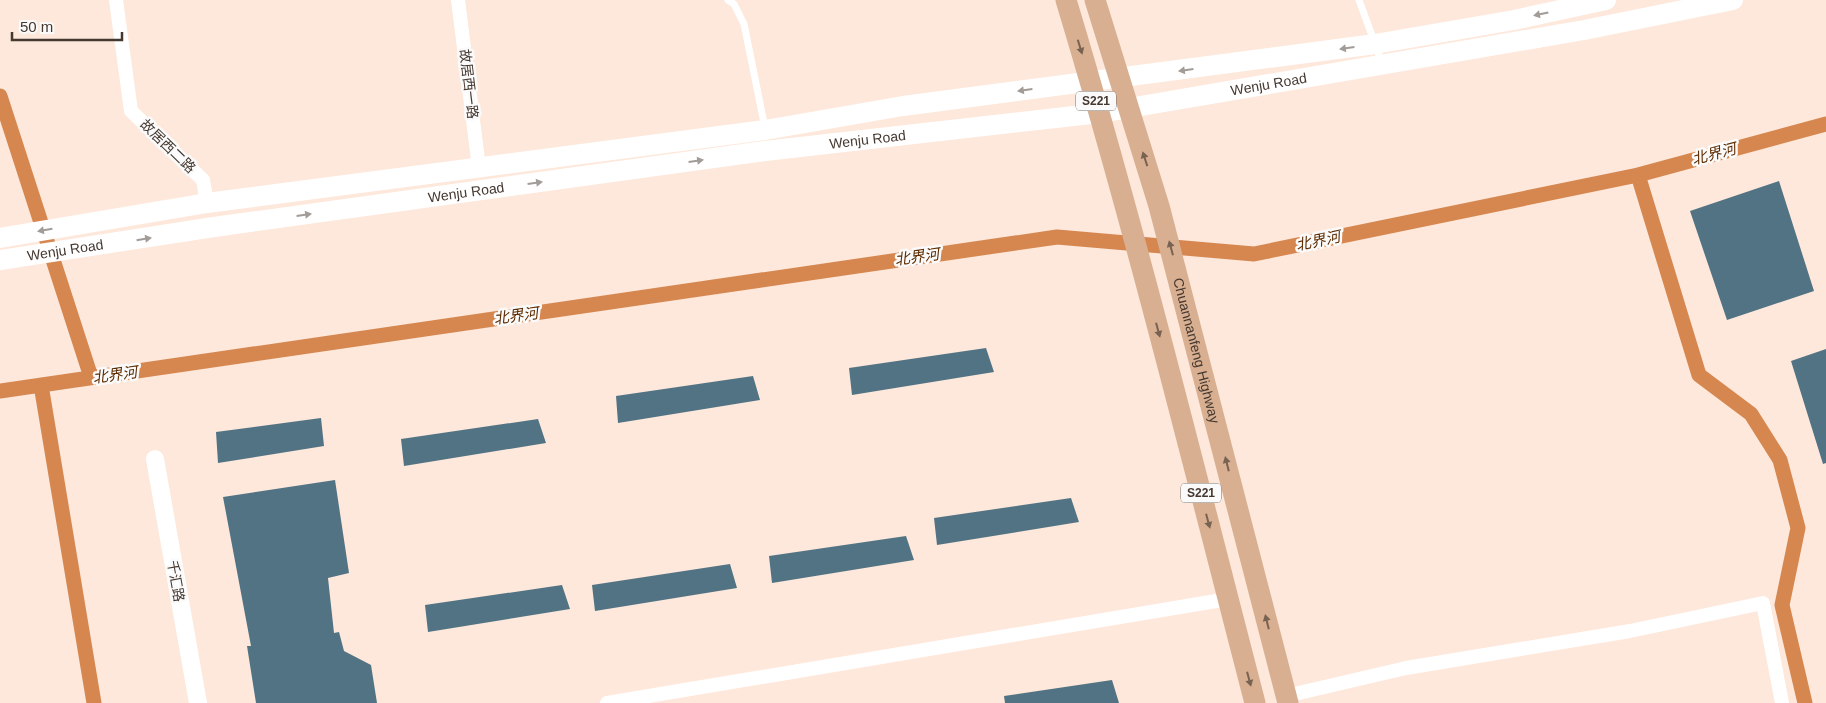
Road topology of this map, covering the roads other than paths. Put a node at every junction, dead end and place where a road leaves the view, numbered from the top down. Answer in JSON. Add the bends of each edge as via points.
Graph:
{"nodes":[{"id":1,"x":116,"y":0,"type":"edge"},
{"id":2,"x":458,"y":0,"type":"edge"},
{"id":3,"x":728,"y":0,"type":"edge"},
{"id":4,"x":1066,"y":0,"type":"edge"},
{"id":5,"x":1095,"y":0,"type":"edge"},
{"id":6,"x":1360,"y":0,"type":"edge"},
{"id":7,"x":1606,"y":0,"type":"edge"},
{"id":8,"x":1733,"y":0,"type":"edge"},
{"id":9,"x":1375,"y":44,"type":"junction"},
{"id":10,"x":1382,"y":64,"type":"junction"},
{"id":11,"x":1119,"y":79,"type":"junction"},
{"id":12,"x":1090,"y":81,"type":"junction"},
{"id":13,"x":1128,"y":107,"type":"junction"},
{"id":14,"x":1100,"y":113,"type":"junction"},
{"id":15,"x":765,"y":140,"type":"junction"},
{"id":16,"x":479,"y":168,"type":"junction"},
{"id":17,"x":207,"y":203,"type":"junction"},
{"id":18,"x":2,"y":237,"type":"edge"},
{"id":19,"x":4,"y":259,"type":"edge"},
{"id":20,"x":155,"y":460,"type":"dead end"},
{"id":21,"x":1228,"y":599,"type":"junction"},
{"id":22,"x":1287,"y":699,"type":"edge"},
{"id":23,"x":198,"y":703,"type":"edge"},
{"id":24,"x":607,"y":703,"type":"edge"},
{"id":25,"x":1255,"y":703,"type":"edge"},
{"id":26,"x":1782,"y":703,"type":"edge"}],
"edges":[{"from":1,"to":17,"type":"street","name":"故居西二路","via":[[131,110],[202,180]]},
{"from":2,"to":16,"type":"street","name":"故居西一路"},
{"from":3,"to":15,"type":"lane","via":[[734,4],[744,24]]},
{"from":4,"to":12,"type":"main road","number":"S221","one_way":true},
{"from":5,"to":11,"type":"main road","name":"Chuannanfeng Highway","number":"S221"},
{"from":6,"to":9,"type":"lane"},
{"from":7,"to":9,"type":"main road","one_way":true},
{"from":8,"to":10,"type":"main road","name":"Wenju Road","via":[[1584,30]]},
{"from":9,"to":10,"type":"lane"},
{"from":9,"to":11,"type":"main road","one_way":true},
{"from":10,"to":13,"type":"main road","name":"Wenju Road"},
{"from":11,"to":12,"type":"main road"},
{"from":11,"to":13,"type":"main road","name":"Chuannanfeng Highway","number":"S221"},
{"from":12,"to":14,"type":"main road","number":"S221"},
{"from":12,"to":15,"type":"main road","one_way":true,"via":[[903,106]]},
{"from":13,"to":14,"type":"main road","name":"Wenju Road"},
{"from":22,"to":13,"type":"main road","name":"Chuannanfeng Highway","number":"S221","one_way":true,"via":[[1182,290]]},
{"from":14,"to":15,"type":"main road","name":"Wenju Road"},
{"from":14,"to":21,"type":"main road","number":"S221","one_way":true},
{"from":15,"to":16,"type":"main road"},
{"from":19,"to":15,"type":"main road","name":"Wenju Road","one_way":true},
{"from":16,"to":17,"type":"main road"},
{"from":17,"to":18,"type":"main road","one_way":true},
{"from":20,"to":23,"type":"street","name":"千汇路"},
{"from":21,"to":24,"type":"street"},
{"from":21,"to":25,"type":"main road","number":"S221","one_way":true},
{"from":22,"to":26,"type":"street","via":[[1406,668],[1630,631],[1764,603]]}]}
